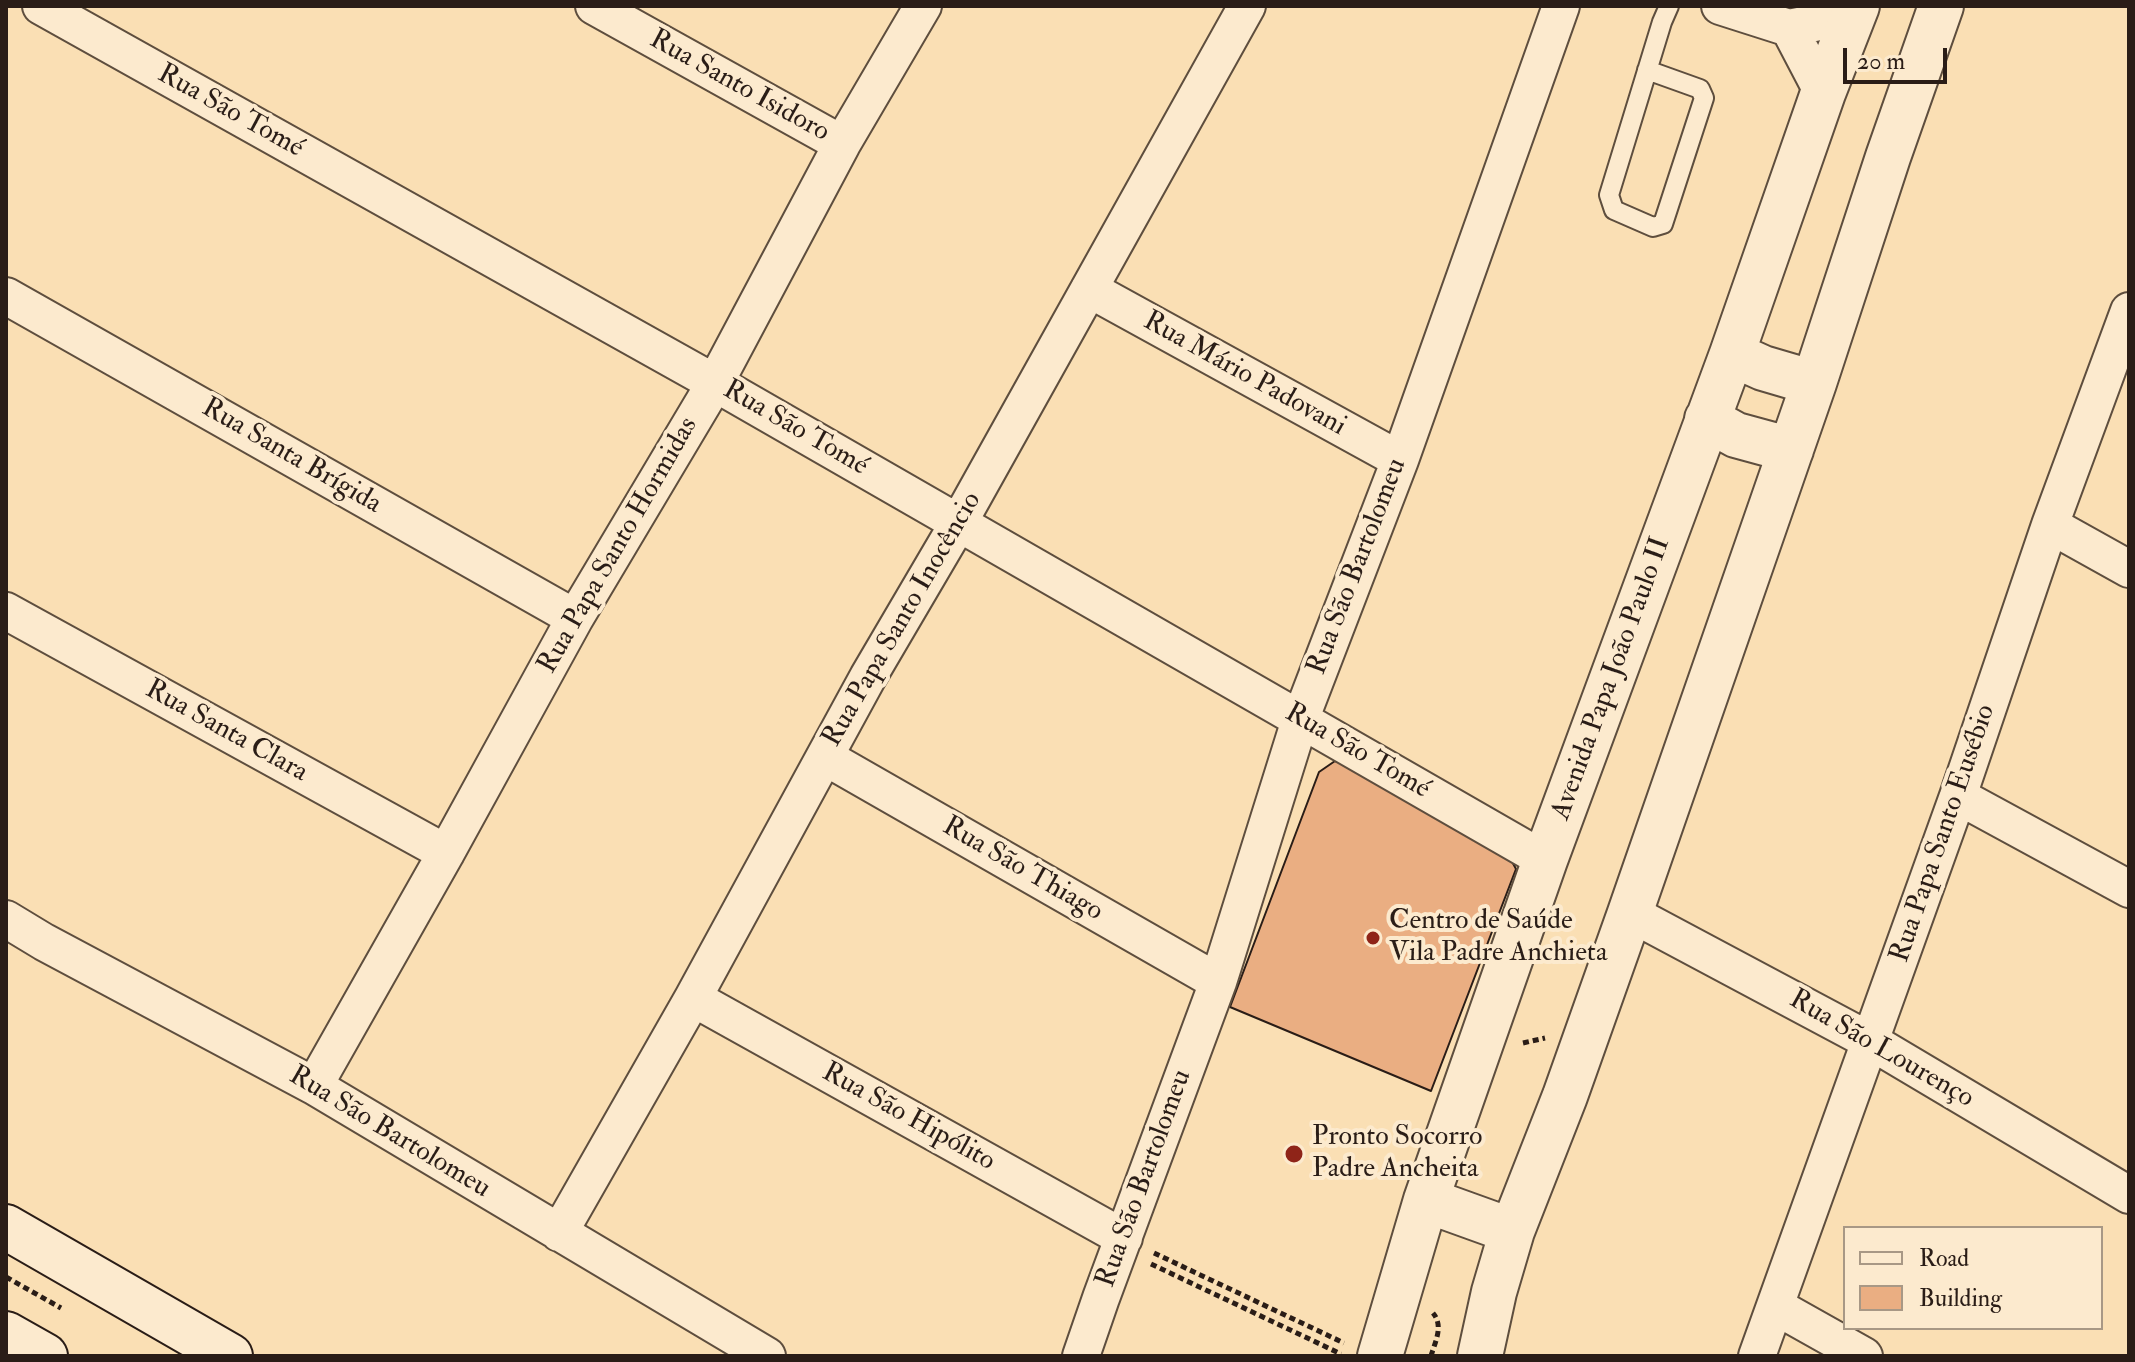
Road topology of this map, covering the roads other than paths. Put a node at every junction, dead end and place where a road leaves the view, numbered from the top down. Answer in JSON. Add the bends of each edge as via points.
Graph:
{"nodes":[{"id":1,"x":41,"y":6,"type":"edge"},
{"id":2,"x":923,"y":6,"type":"edge"},
{"id":3,"x":1247,"y":6,"type":"edge"},
{"id":4,"x":1561,"y":6,"type":"edge"},
{"id":5,"x":1669,"y":6,"type":"edge"},
{"id":6,"x":1720,"y":6,"type":"edge"},
{"id":7,"x":1941,"y":6,"type":"edge"},
{"id":8,"x":608,"y":9,"type":"edge"},
{"id":9,"x":1855,"y":11,"type":"edge"},
{"id":10,"x":1789,"y":28,"type":"junction"},
{"id":11,"x":1647,"y":70,"type":"junction"},
{"id":12,"x":1823,"y":93,"type":"junction"},
{"id":13,"x":842,"y":144,"type":"junction"},
{"id":14,"x":1089,"y":289,"type":"junction"},
{"id":15,"x":6,"y":296,"type":"edge"},
{"id":16,"x":2129,"y":311,"type":"edge"},
{"id":17,"x":1732,"y":354,"type":"junction"},
{"id":18,"x":715,"y":383,"type":"junction"},
{"id":19,"x":1814,"y":383,"type":"junction"},
{"id":20,"x":1707,"y":419,"type":"junction"},
{"id":21,"x":1791,"y":450,"type":"junction"},
{"id":22,"x":1400,"y":460,"type":"junction"},
{"id":23,"x":959,"y":522,"type":"junction"},
{"id":24,"x":2050,"y":525,"type":"junction"},
{"id":25,"x":2129,"y":569,"type":"edge"},
{"id":26,"x":6,"y":611,"type":"edge"},
{"id":27,"x":575,"y":618,"type":"junction"},
{"id":28,"x":1300,"y":720,"type":"junction"},
{"id":29,"x":825,"y":757,"type":"junction"},
{"id":30,"x":1958,"y":796,"type":"junction"},
{"id":31,"x":446,"y":853,"type":"junction"},
{"id":32,"x":1545,"y":860,"type":"junction"},
{"id":33,"x":2129,"y":889,"type":"edge"},
{"id":34,"x":1630,"y":913,"type":"junction"},
{"id":35,"x":6,"y":919,"type":"edge"},
{"id":36,"x":1218,"y":982,"type":"junction"},
{"id":37,"x":693,"y":998,"type":"junction"},
{"id":38,"x":1870,"y":1041,"type":"junction"},
{"id":39,"x":314,"y":1086,"type":"junction"},
{"id":40,"x":2129,"y":1195,"type":"edge"},
{"id":41,"x":1426,"y":1200,"type":"junction"},
{"id":42,"x":6,"y":1227,"type":"edge"},
{"id":43,"x":1512,"y":1231,"type":"junction"},
{"id":44,"x":559,"y":1233,"type":"junction"},
{"id":45,"x":1136,"y":1250,"type":"junction"},
{"id":46,"x":1775,"y":1306,"type":"junction"},
{"id":47,"x":6,"y":1334,"type":"edge"},
{"id":48,"x":1368,"y":1353,"type":"edge"},
{"id":49,"x":45,"y":1356,"type":"edge"},
{"id":50,"x":230,"y":1356,"type":"edge"},
{"id":51,"x":767,"y":1356,"type":"edge"},
{"id":52,"x":1081,"y":1356,"type":"edge"},
{"id":53,"x":1480,"y":1356,"type":"edge"},
{"id":54,"x":1757,"y":1356,"type":"edge"},
{"id":55,"x":1864,"y":1356,"type":"edge"}],
"edges":[{"from":1,"to":18,"type":"street","name":"Rua São Tomé"},
{"from":2,"to":13,"type":"street","name":"Rua Papa Santo Hormidas"},
{"from":3,"to":14,"type":"street","name":"Rua Papa Santo Inocêncio"},
{"from":4,"to":22,"type":"street","name":"Rua São Bartolomeu"},
{"from":5,"to":11,"type":"lane"},
{"from":6,"to":10,"type":"street"},
{"from":7,"to":19,"type":"street"},
{"from":8,"to":13,"type":"street","name":"Rua Santo Isidoro"},
{"from":9,"to":10,"type":"street"},
{"from":9,"to":12,"type":"street","name":"Avenida Papa João Paulo II"},
{"from":10,"to":12,"type":"street"},
{"from":11,"to":11,"type":"lane","via":[[1700,89],[1704,98],[1663,224],[1653,227],[1614,210],[1609,195]]},
{"from":12,"to":17,"type":"street","name":"Avenida Papa João Paulo II"},
{"from":13,"to":18,"type":"street","name":"Rua Papa Santo Hormidas"},
{"from":14,"to":22,"type":"street","name":"Rua Mário Padovani"},
{"from":14,"to":23,"type":"street","name":"Rua Papa Santo Inocêncio"},
{"from":15,"to":27,"type":"street","name":"Rua Santa Brígida"},
{"from":16,"to":24,"type":"street","name":"Rua Papa Santo Eusébio"},
{"from":17,"to":19,"type":"street"},
{"from":17,"to":20,"type":"street","name":"Avenida Papa João Paulo II"},
{"from":18,"to":23,"type":"street","name":"Rua São Tomé"},
{"from":18,"to":27,"type":"street","name":"Rua Papa Santo Hormidas"},
{"from":19,"to":21,"type":"street"},
{"from":20,"to":21,"type":"street","via":[[1736,435]]},
{"from":20,"to":32,"type":"street","name":"Avenida Papa João Paulo II"},
{"from":21,"to":34,"type":"street"},
{"from":22,"to":28,"type":"street","name":"Rua São Bartolomeu"},
{"from":23,"to":28,"type":"street","name":"Rua São Tomé"},
{"from":23,"to":29,"type":"street","name":"Rua Papa Santo Inocêncio"},
{"from":24,"to":25,"type":"street"},
{"from":24,"to":30,"type":"street","name":"Rua Papa Santo Eusébio"},
{"from":26,"to":31,"type":"street","name":"Rua Santa Clara"},
{"from":27,"to":31,"type":"street","name":"Rua Papa Santo Hormidas"},
{"from":28,"to":32,"type":"street","name":"Rua São Tomé"},
{"from":28,"to":36,"type":"street","name":"Rua São Bartolomeu"},
{"from":29,"to":36,"type":"street","name":"Rua São Thiago"},
{"from":29,"to":37,"type":"street","name":"Rua Papa Santo Inocêncio"},
{"from":30,"to":33,"type":"street"},
{"from":30,"to":38,"type":"street","name":"Rua Papa Santo Eusébio"},
{"from":31,"to":39,"type":"street","name":"Rua Papa Santo Hormidas"},
{"from":32,"to":41,"type":"street","name":"Avenida Papa João Paulo II"},
{"from":34,"to":38,"type":"street","name":"Rua São Lourenço"},
{"from":34,"to":43,"type":"street"},
{"from":35,"to":39,"type":"street","name":"Rua São Bartolomeu"},
{"from":36,"to":45,"type":"street","name":"Rua São Bartolomeu"},
{"from":37,"to":44,"type":"street","name":"Rua Papa Santo Inocêncio"},
{"from":37,"to":45,"type":"street","name":"Rua São Hipólito"},
{"from":38,"to":40,"type":"street","name":"Rua São Lourenço"},
{"from":38,"to":46,"type":"street","name":"Rua Papa Santo Eusébio"},
{"from":39,"to":44,"type":"street","name":"Rua São Bartolomeu"},
{"from":41,"to":43,"type":"street"},
{"from":41,"to":48,"type":"street","name":"Avenida Papa João Paulo II"},
{"from":42,"to":50,"type":"street"},
{"from":43,"to":53,"type":"street"},
{"from":44,"to":51,"type":"street","name":"Rua São Bartolomeu"},
{"from":45,"to":52,"type":"street","name":"Rua São Bartolomeu"},
{"from":46,"to":54,"type":"street","name":"Rua Papa Santo Eusébio"},
{"from":46,"to":55,"type":"street"},
{"from":47,"to":49,"type":"street"}]}
